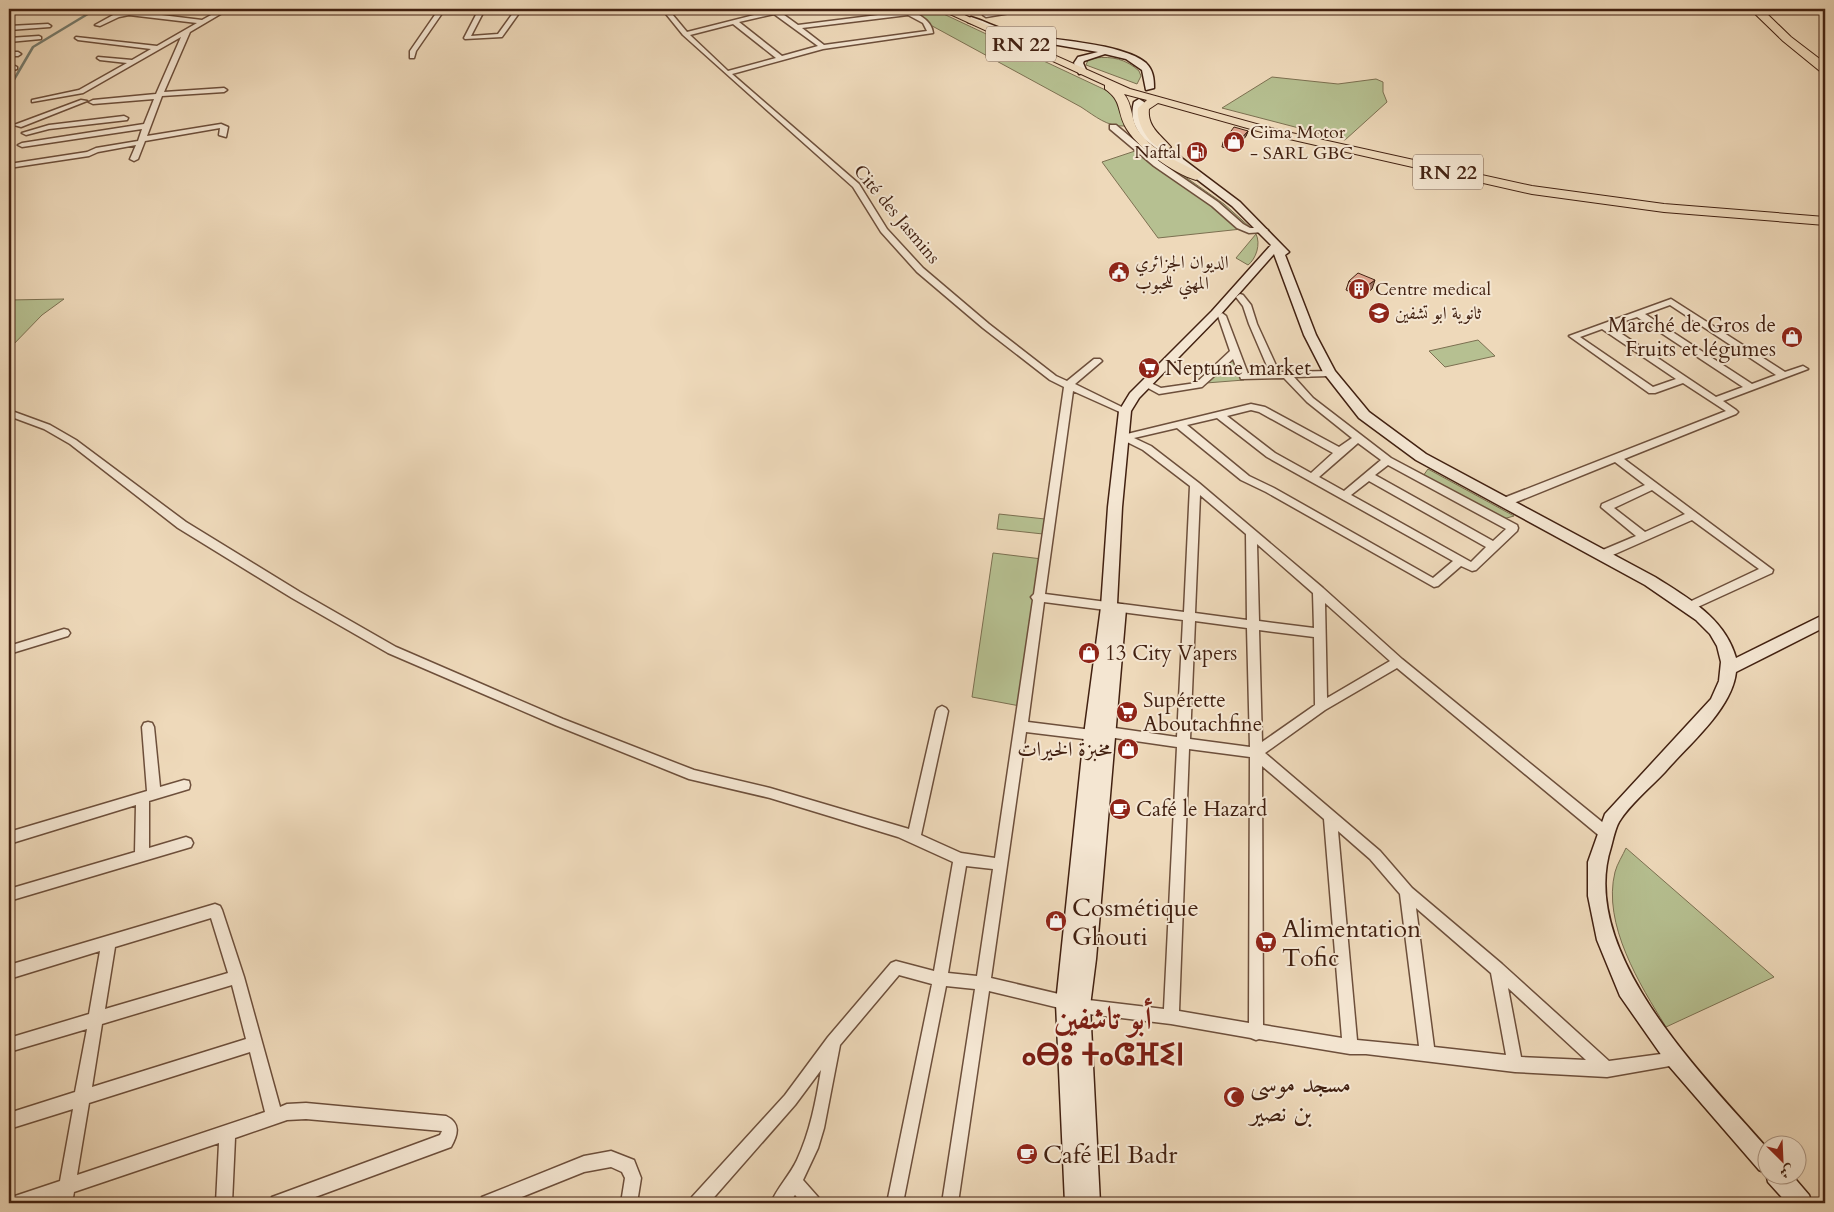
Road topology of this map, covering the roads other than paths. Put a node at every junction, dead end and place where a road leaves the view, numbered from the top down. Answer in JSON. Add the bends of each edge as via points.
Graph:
{"nodes":[{"id":1,"x":226,"y":9,"type":"edge"},
{"id":2,"x":368,"y":9,"type":"edge"},
{"id":3,"x":398,"y":9,"type":"edge"},
{"id":4,"x":442,"y":9,"type":"edge"},
{"id":5,"x":482,"y":9,"type":"edge"},
{"id":6,"x":519,"y":9,"type":"edge"},
{"id":7,"x":686,"y":9,"type":"edge"},
{"id":8,"x":785,"y":9,"type":"edge"},
{"id":9,"x":900,"y":9,"type":"edge"},
{"id":10,"x":944,"y":9,"type":"edge"},
{"id":11,"x":1032,"y":9,"type":"edge"},
{"id":12,"x":1756,"y":9,"type":"edge"},
{"id":13,"x":1766,"y":9,"type":"edge"},
{"id":14,"x":773,"y":10,"type":"edge"},
{"id":15,"x":667,"y":11,"type":"edge"},
{"id":16,"x":910,"y":13,"type":"junction"},
{"id":17,"x":960,"y":15,"type":"junction"},
{"id":18,"x":986,"y":15,"type":"dead end"},
{"id":19,"x":733,"y":21,"type":"junction"},
{"id":20,"x":202,"y":22,"type":"junction"},
{"id":21,"x":48,"y":26,"type":"dead end"},
{"id":22,"x":98,"y":26,"type":"dead end"},
{"id":23,"x":798,"y":27,"type":"junction"},
{"id":24,"x":9,"y":28,"type":"edge"},
{"id":25,"x":188,"y":30,"type":"junction"},
{"id":26,"x":685,"y":34,"type":"junction"},
{"id":27,"x":39,"y":38,"type":"dead end"},
{"id":28,"x":78,"y":38,"type":"dead end"},
{"id":29,"x":9,"y":40,"type":"edge"},
{"id":30,"x":823,"y":47,"type":"junction"},
{"id":31,"x":157,"y":48,"type":"junction"},
{"id":32,"x":9,"y":54,"type":"edge"},
{"id":33,"x":18,"y":54,"type":"dead end"},
{"id":34,"x":1116,"y":54,"type":"junction"},
{"id":35,"x":412,"y":57,"type":"dead end"},
{"id":36,"x":100,"y":58,"type":"dead end"},
{"id":37,"x":780,"y":58,"type":"junction"},
{"id":38,"x":1825,"y":61,"type":"edge"},
{"id":39,"x":134,"y":62,"type":"junction"},
{"id":40,"x":1825,"y":69,"type":"edge"},
{"id":41,"x":1082,"y":72,"type":"junction"},
{"id":42,"x":727,"y":73,"type":"junction"},
{"id":43,"x":1149,"y":88,"type":"dead end"},
{"id":44,"x":224,"y":90,"type":"dead end"},
{"id":45,"x":81,"y":92,"type":"junction"},
{"id":46,"x":159,"y":95,"type":"junction"},
{"id":47,"x":1155,"y":100,"type":"junction"},
{"id":48,"x":34,"y":101,"type":"dead end"},
{"id":49,"x":83,"y":101,"type":"junction"},
{"id":50,"x":1139,"y":102,"type":"dead end"},
{"id":51,"x":90,"y":112,"type":"junction"},
{"id":52,"x":124,"y":118,"type":"dead end"},
{"id":53,"x":18,"y":125,"type":"dead end"},
{"id":54,"x":148,"y":126,"type":"junction"},
{"id":55,"x":1113,"y":127,"type":"dead end"},
{"id":56,"x":26,"y":133,"type":"dead end"},
{"id":57,"x":223,"y":135,"type":"dead end"},
{"id":58,"x":76,"y":138,"type":"junction"},
{"id":59,"x":142,"y":141,"type":"junction"},
{"id":60,"x":22,"y":145,"type":"dead end"},
{"id":61,"x":74,"y":156,"type":"junction"},
{"id":62,"x":134,"y":159,"type":"dead end"},
{"id":63,"x":9,"y":166,"type":"edge"},
{"id":64,"x":1196,"y":176,"type":"junction"},
{"id":65,"x":1825,"y":213,"type":"edge"},
{"id":66,"x":1825,"y":221,"type":"edge"},
{"id":67,"x":1264,"y":230,"type":"junction"},
{"id":68,"x":1276,"y":251,"type":"junction"},
{"id":69,"x":1240,"y":297,"type":"junction"},
{"id":70,"x":1638,"y":314,"type":"junction"},
{"id":71,"x":1222,"y":316,"type":"junction"},
{"id":72,"x":1604,"y":326,"type":"junction"},
{"id":73,"x":1235,"y":352,"type":"junction"},
{"id":74,"x":1097,"y":360,"type":"dead end"},
{"id":75,"x":1803,"y":369,"type":"dead end"},
{"id":76,"x":1329,"y":373,"type":"junction"},
{"id":77,"x":1281,"y":374,"type":"junction"},
{"id":78,"x":1784,"y":376,"type":"junction"},
{"id":79,"x":1684,"y":379,"type":"junction"},
{"id":80,"x":1069,"y":384,"type":"junction"},
{"id":81,"x":1151,"y":386,"type":"junction"},
{"id":82,"x":1751,"y":388,"type":"junction"},
{"id":83,"x":1716,"y":400,"type":"junction"},
{"id":84,"x":9,"y":413,"type":"edge"},
{"id":85,"x":1218,"y":414,"type":"junction"},
{"id":86,"x":1179,"y":424,"type":"junction"},
{"id":87,"x":1129,"y":428,"type":"junction"},
{"id":88,"x":1358,"y":438,"type":"junction"},
{"id":89,"x":1340,"y":452,"type":"junction"},
{"id":90,"x":1616,"y":458,"type":"junction"},
{"id":91,"x":1387,"y":460,"type":"junction"},
{"id":92,"x":1368,"y":475,"type":"junction"},
{"id":93,"x":1312,"y":478,"type":"junction"},
{"id":94,"x":1195,"y":485,"type":"junction"},
{"id":95,"x":1653,"y":485,"type":"junction"},
{"id":96,"x":1344,"y":496,"type":"junction"},
{"id":97,"x":1505,"y":502,"type":"junction"},
{"id":98,"x":1693,"y":514,"type":"junction"},
{"id":99,"x":1528,"y":515,"type":"junction"},
{"id":100,"x":1513,"y":528,"type":"junction"},
{"id":101,"x":1251,"y":534,"type":"junction"},
{"id":102,"x":1644,"y":536,"type":"junction"},
{"id":103,"x":1494,"y":546,"type":"junction"},
{"id":104,"x":1602,"y":555,"type":"junction"},
{"id":105,"x":1460,"y":560,"type":"junction"},
{"id":106,"x":1319,"y":591,"type":"junction"},
{"id":107,"x":1037,"y":597,"type":"junction"},
{"id":108,"x":1689,"y":607,"type":"junction"},
{"id":109,"x":1114,"y":608,"type":"junction"},
{"id":110,"x":1189,"y":615,"type":"junction"},
{"id":111,"x":1825,"y":620,"type":"edge"},
{"id":112,"x":1254,"y":624,"type":"junction"},
{"id":113,"x":1318,"y":633,"type":"junction"},
{"id":114,"x":64,"y":634,"type":"dead end"},
{"id":115,"x":9,"y":650,"type":"edge"},
{"id":116,"x":1398,"y":662,"type":"junction"},
{"id":117,"x":1729,"y":668,"type":"junction"},
{"id":118,"x":1321,"y":707,"type":"junction"},
{"id":119,"x":942,"y":711,"type":"dead end"},
{"id":120,"x":1021,"y":726,"type":"junction"},
{"id":121,"x":148,"y":727,"type":"dead end"},
{"id":122,"x":1100,"y":734,"type":"junction"},
{"id":123,"x":1184,"y":741,"type":"junction"},
{"id":124,"x":1256,"y":753,"type":"junction"},
{"id":125,"x":184,"y":785,"type":"dead end"},
{"id":126,"x":148,"y":796,"type":"junction"},
{"id":127,"x":1330,"y":817,"type":"junction"},
{"id":128,"x":1606,"y":834,"type":"junction"},
{"id":129,"x":914,"y":836,"type":"junction"},
{"id":130,"x":9,"y":838,"type":"edge"},
{"id":131,"x":186,"y":843,"type":"dead end"},
{"id":132,"x":142,"y":856,"type":"junction"},
{"id":133,"x":960,"y":859,"type":"junction"},
{"id":134,"x":999,"y":864,"type":"junction"},
{"id":135,"x":1407,"y":892,"type":"junction"},
{"id":136,"x":9,"y":895,"type":"edge"},
{"id":137,"x":109,"y":942,"type":"junction"},
{"id":138,"x":1496,"y":969,"type":"junction"},
{"id":139,"x":9,"y":972,"type":"edge"},
{"id":140,"x":237,"y":977,"type":"junction"},
{"id":141,"x":940,"y":979,"type":"junction"},
{"id":142,"x":982,"y":983,"type":"junction"},
{"id":143,"x":1073,"y":1004,"type":"junction"},
{"id":144,"x":1171,"y":1017,"type":"junction"},
{"id":145,"x":96,"y":1019,"type":"junction"},
{"id":146,"x":1256,"y":1033,"type":"junction"},
{"id":147,"x":833,"y":1042,"type":"junction"},
{"id":148,"x":256,"y":1043,"type":"junction"},
{"id":149,"x":9,"y":1046,"type":"edge"},
{"id":150,"x":1350,"y":1047,"type":"junction"},
{"id":151,"x":1428,"y":1055,"type":"junction"},
{"id":152,"x":1676,"y":1059,"type":"junction"},
{"id":153,"x":1515,"y":1064,"type":"junction"},
{"id":154,"x":1606,"y":1069,"type":"junction"},
{"id":155,"x":82,"y":1098,"type":"junction"},
{"id":156,"x":274,"y":1115,"type":"junction"},
{"id":157,"x":9,"y":1121,"type":"edge"},
{"id":158,"x":227,"y":1131,"type":"junction"},
{"id":159,"x":1756,"y":1151,"type":"edge"},
{"id":160,"x":795,"y":1183,"type":"junction"},
{"id":161,"x":1785,"y":1184,"type":"edge"},
{"id":162,"x":65,"y":1196,"type":"edge"},
{"id":163,"x":18,"y":1203,"type":"edge"},
{"id":164,"x":224,"y":1203,"type":"edge"},
{"id":165,"x":278,"y":1203,"type":"edge"},
{"id":166,"x":488,"y":1203,"type":"edge"},
{"id":167,"x":629,"y":1203,"type":"edge"},
{"id":168,"x":698,"y":1203,"type":"edge"},
{"id":169,"x":779,"y":1203,"type":"edge"},
{"id":170,"x":812,"y":1203,"type":"edge"},
{"id":171,"x":895,"y":1203,"type":"edge"},
{"id":172,"x":950,"y":1203,"type":"edge"},
{"id":173,"x":1076,"y":1203,"type":"edge"},
{"id":174,"x":1088,"y":1203,"type":"edge"},
{"id":175,"x":1801,"y":1203,"type":"edge"}],
"edges":[{"from":1,"to":20,"type":"street"},
{"from":2,"to":3,"type":"street"},
{"from":4,"to":35,"type":"street","via":[[413,50]]},
{"from":5,"to":6,"type":"street","via":[[467,38],[500,36]]},
{"from":7,"to":15,"type":"street"},
{"from":8,"to":14,"type":"street"},
{"from":9,"to":16,"type":"street"},
{"from":10,"to":17,"type":"main road","number":"RN 22"},
{"from":11,"to":18,"type":"street"},
{"from":12,"to":40,"type":"highway","via":[[1787,40]]},
{"from":13,"to":38,"type":"highway"},
{"from":14,"to":19,"type":"street"},
{"from":14,"to":23,"type":"street"},
{"from":15,"to":26,"type":"street","name":"Cité des Jasmins"},
{"from":16,"to":23,"type":"street"},
{"from":16,"to":30,"type":"street","via":[[926,22],[931,32]]},
{"from":17,"to":34,"type":"main road","via":[[1016,36]]},
{"from":17,"to":41,"type":"main road","number":"RN 22"},
{"from":19,"to":26,"type":"street"},
{"from":19,"to":37,"type":"street"},
{"from":20,"to":22,"type":"street","via":[[130,13],[117,15]]},
{"from":20,"to":25,"type":"street"},
{"from":21,"to":24,"type":"street"},
{"from":23,"to":30,"type":"street"},
{"from":25,"to":31,"type":"street"},
{"from":25,"to":46,"type":"street"},
{"from":26,"to":42,"type":"street","name":"Cité des Jasmins"},
{"from":27,"to":29,"type":"street"},
{"from":28,"to":31,"type":"street"},
{"from":30,"to":37,"type":"street"},
{"from":31,"to":39,"type":"street"},
{"from":32,"to":33,"type":"street"},
{"from":34,"to":41,"type":"main road","via":[[1084,57],[1078,63]]},
{"from":34,"to":43,"type":"main road","via":[[1137,61],[1147,69]]},
{"from":36,"to":39,"type":"street"},
{"from":37,"to":42,"type":"street"},
{"from":39,"to":45,"type":"street"},
{"from":41,"to":47,"type":"main road","number":"RN 22"},
{"from":41,"to":64,"type":"main road","via":[[1120,96],[1132,129],[1142,140]]},
{"from":41,"to":65,"type":"main road","number":"RN 22","via":[[1224,114],[1484,174],[1613,196]]},
{"from":42,"to":80,"type":"street","name":"Cité des Jasmins","via":[[856,186],[884,230],[920,270],[1049,375]]},
{"from":44,"to":46,"type":"street"},
{"from":45,"to":48,"type":"street"},
{"from":45,"to":49,"type":"street"},
{"from":46,"to":51,"type":"street"},
{"from":46,"to":54,"type":"street"},
{"from":47,"to":64,"type":"main road","via":[[1143,111],[1148,129]]},
{"from":47,"to":66,"type":"main road","number":"RN 22","via":[[1276,133],[1532,190],[1664,208]]},
{"from":49,"to":51,"type":"street"},
{"from":49,"to":53,"type":"street"},
{"from":50,"to":64,"type":"main road","via":[[1136,121],[1144,135]]},
{"from":51,"to":52,"type":"street"},
{"from":51,"to":56,"type":"street"},
{"from":54,"to":58,"type":"street"},
{"from":54,"to":59,"type":"street"},
{"from":55,"to":67,"type":"street","via":[[1240,226],[1249,231]]},
{"from":57,"to":59,"type":"street","via":[[224,127],[221,126]]},
{"from":58,"to":60,"type":"street"},
{"from":58,"to":61,"type":"street"},
{"from":59,"to":61,"type":"street"},
{"from":59,"to":62,"type":"street"},
{"from":61,"to":63,"type":"street"},
{"from":64,"to":67,"type":"main road","via":[[1236,204]]},
{"from":67,"to":68,"type":"main road"},
{"from":68,"to":69,"type":"main road"},
{"from":68,"to":76,"type":"main road","via":[[1310,336]]},
{"from":68,"to":87,"type":"main road","via":[[1134,396]]},
{"from":69,"to":71,"type":"main road"},
{"from":69,"to":77,"type":"street"},
{"from":70,"to":72,"type":"street"},
{"from":70,"to":78,"type":"street","via":[[1671,302]]},
{"from":70,"to":82,"type":"street"},
{"from":71,"to":73,"type":"street"},
{"from":71,"to":81,"type":"main road"},
{"from":72,"to":79,"type":"street"},
{"from":72,"to":79,"type":"street","via":[[1573,336],[1652,391]]},
{"from":73,"to":77,"type":"street","via":[[1244,377]]},
{"from":73,"to":81,"type":"street","via":[[1198,385],[1159,391]]},
{"from":74,"to":80,"type":"street"},
{"from":75,"to":78,"type":"street"},
{"from":76,"to":77,"type":"street"},
{"from":76,"to":97,"type":"main road","via":[[1364,414],[1386,432],[1421,457]]},
{"from":77,"to":88,"type":"street"},
{"from":78,"to":82,"type":"street"},
{"from":79,"to":83,"type":"street"},
{"from":80,"to":87,"type":"street","name":"Cité des Jasmins"},
{"from":80,"to":107,"type":"street"},
{"from":81,"to":87,"type":"main road","via":[[1134,410]]},
{"from":82,"to":83,"type":"street"},
{"from":83,"to":90,"type":"street","via":[[1733,412]]},
{"from":84,"to":129,"type":"street","via":[[47,427],[73,442],[182,525],[392,650],[666,766]]},
{"from":85,"to":86,"type":"street"},
{"from":85,"to":89,"type":"street","via":[[1247,407],[1259,408]]},
{"from":85,"to":93,"type":"street","via":[[1271,454]]},
{"from":86,"to":87,"type":"street","via":[[1149,430]]},
{"from":86,"to":105,"type":"street","via":[[1245,478],[1434,584]]},
{"from":87,"to":94,"type":"street","name":"Cité des Jasmins","via":[[1147,448]]},
{"from":87,"to":109,"type":"main road"},
{"from":87,"to":109,"type":"main road","via":[[1115,507]]},
{"from":88,"to":89,"type":"street"},
{"from":88,"to":91,"type":"street"},
{"from":89,"to":93,"type":"street"},
{"from":90,"to":95,"type":"street"},
{"from":90,"to":97,"type":"street"},
{"from":91,"to":92,"type":"street"},
{"from":91,"to":100,"type":"street"},
{"from":92,"to":96,"type":"street"},
{"from":92,"to":103,"type":"street"},
{"from":93,"to":96,"type":"street"},
{"from":94,"to":101,"type":"street","name":"Cité des Jasmins"},
{"from":94,"to":110,"type":"street"},
{"from":95,"to":98,"type":"street"},
{"from":95,"to":102,"type":"street","via":[[1606,508]]},
{"from":96,"to":105,"type":"street"},
{"from":97,"to":99,"type":"main road"},
{"from":98,"to":102,"type":"street"},
{"from":98,"to":108,"type":"street","via":[[1768,570]]},
{"from":99,"to":100,"type":"street"},
{"from":99,"to":104,"type":"main road"},
{"from":100,"to":103,"type":"street"},
{"from":101,"to":106,"type":"street","name":"Cité des Jasmins"},
{"from":101,"to":112,"type":"street"},
{"from":102,"to":104,"type":"street"},
{"from":103,"to":105,"type":"street","via":[[1472,567]]},
{"from":104,"to":108,"type":"main road"},
{"from":106,"to":113,"type":"street"},
{"from":106,"to":116,"type":"street","name":"Cité des Jasmins"},
{"from":107,"to":109,"type":"street"},
{"from":107,"to":120,"type":"street"},
{"from":108,"to":117,"type":"main road","via":[[1712,626],[1726,645]]},
{"from":109,"to":110,"type":"street"},
{"from":109,"to":122,"type":"main road"},
{"from":110,"to":112,"type":"street"},
{"from":110,"to":123,"type":"street"},
{"from":111,"to":117,"type":"main road"},
{"from":112,"to":113,"type":"street"},
{"from":112,"to":124,"type":"street"},
{"from":113,"to":118,"type":"street"},
{"from":114,"to":115,"type":"street"},
{"from":116,"to":118,"type":"street"},
{"from":116,"to":128,"type":"street","name":"Cité des Jasmins"},
{"from":117,"to":128,"type":"main road","via":[[1727,686],[1717,703],[1611,819]]},
{"from":118,"to":124,"type":"street"},
{"from":119,"to":129,"type":"street"},
{"from":120,"to":122,"type":"street"},
{"from":120,"to":134,"type":"street"},
{"from":121,"to":126,"type":"street"},
{"from":122,"to":123,"type":"street"},
{"from":122,"to":143,"type":"main road","via":[[1088,959]]},
{"from":123,"to":124,"type":"street"},
{"from":123,"to":144,"type":"street"},
{"from":124,"to":127,"type":"street"},
{"from":124,"to":146,"type":"street"},
{"from":125,"to":126,"type":"street"},
{"from":126,"to":130,"type":"street"},
{"from":126,"to":132,"type":"street"},
{"from":127,"to":135,"type":"street","via":[[1375,855]]},
{"from":127,"to":150,"type":"street"},
{"from":128,"to":152,"type":"main road","via":[[1597,862],[1597,896],[1606,940],[1628,988]]},
{"from":129,"to":133,"type":"street"},
{"from":131,"to":132,"type":"street"},
{"from":132,"to":136,"type":"street"},
{"from":133,"to":134,"type":"street"},
{"from":133,"to":141,"type":"street"},
{"from":134,"to":142,"type":"street"},
{"from":135,"to":138,"type":"street"},
{"from":135,"to":151,"type":"street"},
{"from":137,"to":139,"type":"street"},
{"from":137,"to":140,"type":"street","via":[[215,910]]},
{"from":137,"to":145,"type":"street"},
{"from":138,"to":153,"type":"street"},
{"from":138,"to":154,"type":"street"},
{"from":140,"to":145,"type":"street"},
{"from":140,"to":148,"type":"street"},
{"from":141,"to":142,"type":"street"},
{"from":141,"to":147,"type":"street","via":[[896,968]]},
{"from":141,"to":171,"type":"street"},
{"from":142,"to":143,"type":"street"},
{"from":142,"to":172,"type":"street"},
{"from":143,"to":144,"type":"street"},
{"from":143,"to":173,"type":"main road"},
{"from":143,"to":174,"type":"main road"},
{"from":144,"to":146,"type":"street"},
{"from":145,"to":149,"type":"street"},
{"from":145,"to":155,"type":"street"},
{"from":146,"to":150,"type":"street"},
{"from":147,"to":160,"type":"street","via":[[813,1142]]},
{"from":147,"to":168,"type":"street","via":[[790,1100]]},
{"from":148,"to":155,"type":"street"},
{"from":148,"to":156,"type":"street"},
{"from":150,"to":151,"type":"street"},
{"from":151,"to":153,"type":"street"},
{"from":152,"to":154,"type":"street"},
{"from":152,"to":159,"type":"main road"},
{"from":153,"to":154,"type":"street"},
{"from":155,"to":157,"type":"street"},
{"from":155,"to":162,"type":"street"},
{"from":156,"to":158,"type":"street"},
{"from":156,"to":165,"type":"street","via":[[306,1112],[446,1124],[450,1128],[444,1141]]},
{"from":158,"to":162,"type":"street"},
{"from":158,"to":164,"type":"street"},
{"from":160,"to":169,"type":"street"},
{"from":160,"to":170,"type":"street"},
{"from":161,"to":175,"type":"main road"},
{"from":162,"to":163,"type":"street"},
{"from":166,"to":167,"type":"street","via":[[584,1164],[611,1159],[628,1166],[633,1178]]}]}
